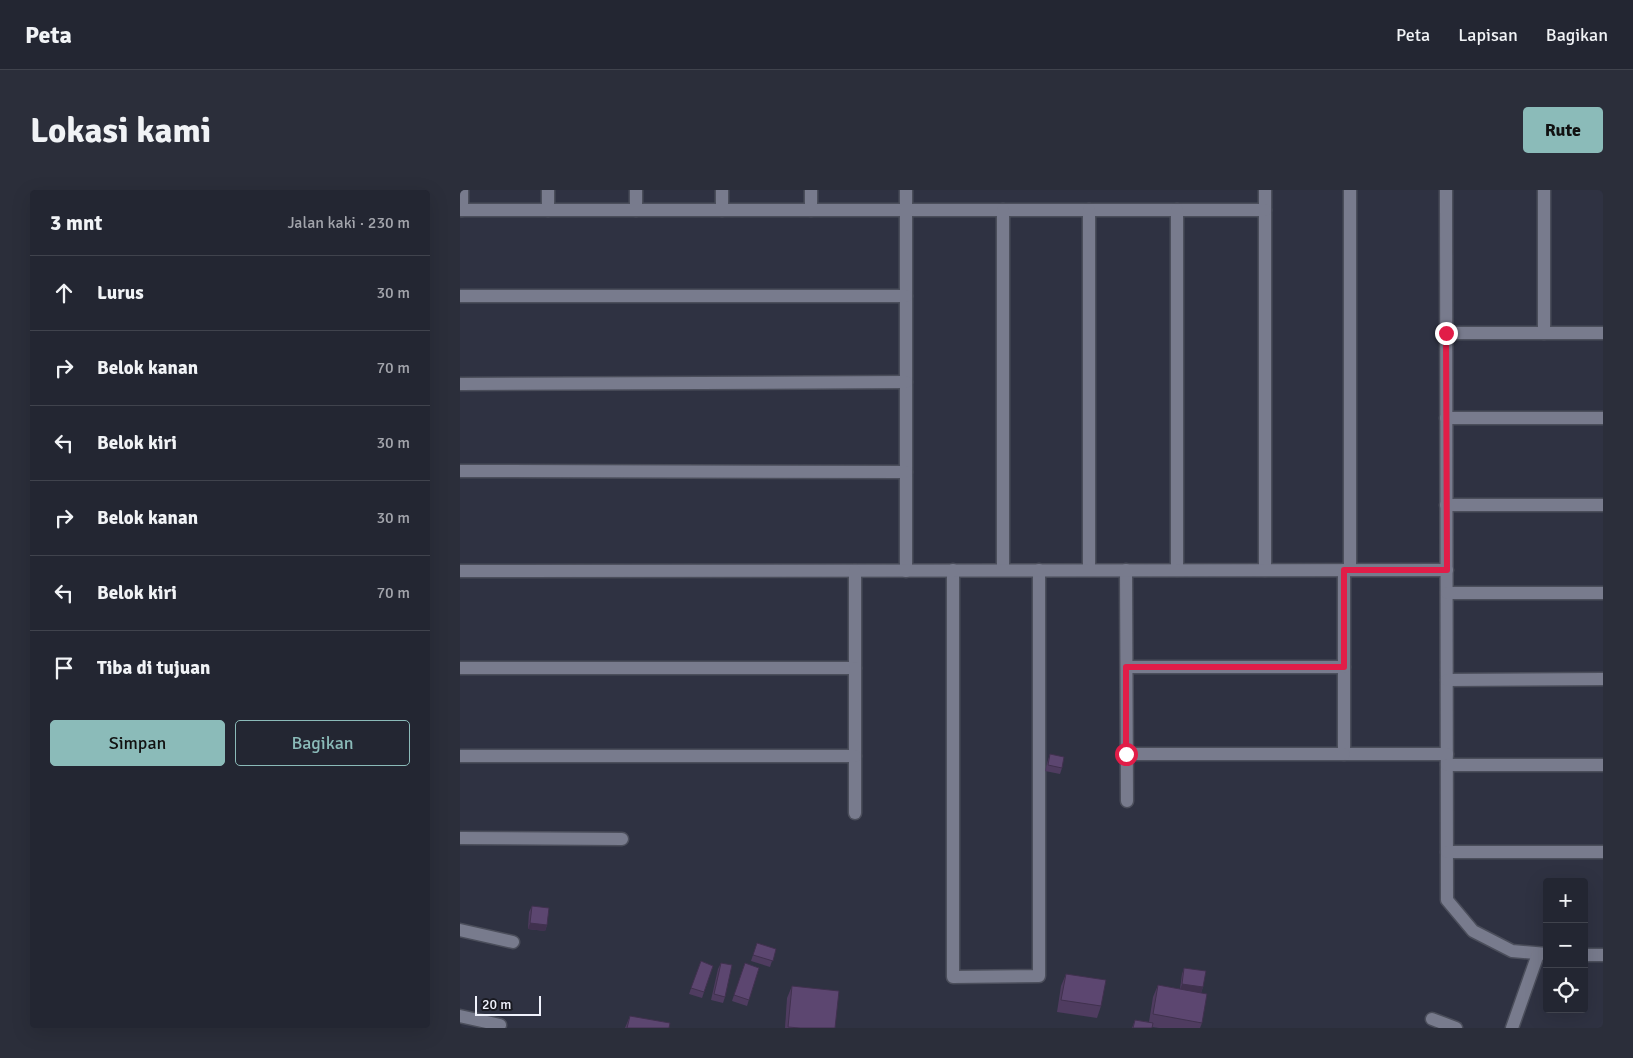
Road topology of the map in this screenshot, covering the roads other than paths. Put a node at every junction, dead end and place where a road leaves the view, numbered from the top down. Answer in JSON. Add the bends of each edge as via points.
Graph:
{"nodes":[{"id":1,"x":462,"y":190,"type":"edge"},
{"id":2,"x":548,"y":190,"type":"edge"},
{"id":3,"x":636,"y":190,"type":"edge"},
{"id":4,"x":722,"y":190,"type":"edge"},
{"id":5,"x":811,"y":190,"type":"edge"},
{"id":6,"x":906,"y":190,"type":"edge"},
{"id":7,"x":1265,"y":190,"type":"edge"},
{"id":8,"x":1350,"y":190,"type":"edge"},
{"id":9,"x":1446,"y":190,"type":"edge"},
{"id":10,"x":1544,"y":190,"type":"edge"},
{"id":11,"x":461,"y":210,"type":"edge"},
{"id":12,"x":548,"y":210,"type":"junction"},
{"id":13,"x":636,"y":210,"type":"junction"},
{"id":14,"x":722,"y":210,"type":"junction"},
{"id":15,"x":811,"y":210,"type":"junction"},
{"id":16,"x":906,"y":210,"type":"junction"},
{"id":17,"x":1003,"y":210,"type":"junction"},
{"id":18,"x":1089,"y":210,"type":"junction"},
{"id":19,"x":1177,"y":210,"type":"junction"},
{"id":20,"x":1265,"y":210,"type":"junction"},
{"id":21,"x":460,"y":296,"type":"edge"},
{"id":22,"x":906,"y":296,"type":"junction"},
{"id":23,"x":1446,"y":333,"type":"junction"},
{"id":24,"x":1544,"y":333,"type":"junction"},
{"id":25,"x":1603,"y":333,"type":"edge"},
{"id":26,"x":906,"y":382,"type":"junction"},
{"id":27,"x":460,"y":384,"type":"edge"},
{"id":28,"x":1446,"y":418,"type":"junction"},
{"id":29,"x":1603,"y":418,"type":"edge"},
{"id":30,"x":460,"y":471,"type":"edge"},
{"id":31,"x":906,"y":472,"type":"junction"},
{"id":32,"x":1446,"y":505,"type":"junction"},
{"id":33,"x":1603,"y":505,"type":"edge"},
{"id":34,"x":953,"y":570,"type":"junction"},
{"id":35,"x":1003,"y":570,"type":"junction"},
{"id":36,"x":1038,"y":570,"type":"junction"},
{"id":37,"x":1089,"y":570,"type":"junction"},
{"id":38,"x":1126,"y":570,"type":"junction"},
{"id":39,"x":1177,"y":570,"type":"junction"},
{"id":40,"x":1265,"y":570,"type":"junction"},
{"id":41,"x":1347,"y":570,"type":"junction"},
{"id":42,"x":1447,"y":570,"type":"junction"},
{"id":43,"x":460,"y":571,"type":"edge"},
{"id":44,"x":855,"y":571,"type":"junction"},
{"id":45,"x":906,"y":571,"type":"junction"},
{"id":46,"x":1447,"y":593,"type":"junction"},
{"id":47,"x":1603,"y":593,"type":"edge"},
{"id":48,"x":1126,"y":667,"type":"junction"},
{"id":49,"x":1344,"y":667,"type":"junction"},
{"id":50,"x":460,"y":668,"type":"edge"},
{"id":51,"x":855,"y":668,"type":"junction"},
{"id":52,"x":1603,"y":679,"type":"edge"},
{"id":53,"x":1447,"y":680,"type":"junction"},
{"id":54,"x":1126,"y":754,"type":"junction"},
{"id":55,"x":1344,"y":754,"type":"junction"},
{"id":56,"x":460,"y":756,"type":"edge"},
{"id":57,"x":855,"y":756,"type":"junction"},
{"id":58,"x":1447,"y":759,"type":"junction"},
{"id":59,"x":1603,"y":765,"type":"edge"},
{"id":60,"x":1126,"y":801,"type":"dead end"},
{"id":61,"x":855,"y":813,"type":"dead end"},
{"id":62,"x":460,"y":838,"type":"edge"},
{"id":63,"x":622,"y":839,"type":"dead end"},
{"id":64,"x":1447,"y":852,"type":"junction"},
{"id":65,"x":1603,"y":852,"type":"edge"},
{"id":66,"x":460,"y":930,"type":"edge"},
{"id":67,"x":513,"y":942,"type":"dead end"},
{"id":68,"x":1542,"y":954,"type":"edge"},
{"id":69,"x":1588,"y":955,"type":"edge"},
{"id":70,"x":1603,"y":955,"type":"edge"},
{"id":71,"x":460,"y":1016,"type":"edge"},
{"id":72,"x":1432,"y":1018,"type":"dead end"},
{"id":73,"x":500,"y":1025,"type":"dead end"},
{"id":74,"x":1456,"y":1028,"type":"edge"},
{"id":75,"x":1512,"y":1028,"type":"edge"}],
"edges":[{"from":1,"to":11,"type":"street"},
{"from":2,"to":12,"type":"street"},
{"from":3,"to":13,"type":"street"},
{"from":4,"to":14,"type":"street"},
{"from":5,"to":15,"type":"street"},
{"from":6,"to":16,"type":"street"},
{"from":7,"to":20,"type":"street"},
{"from":8,"to":41,"type":"street"},
{"from":9,"to":23,"type":"street"},
{"from":10,"to":24,"type":"street"},
{"from":11,"to":12,"type":"street"},
{"from":12,"to":13,"type":"street"},
{"from":13,"to":14,"type":"street"},
{"from":14,"to":15,"type":"street"},
{"from":15,"to":16,"type":"street"},
{"from":16,"to":17,"type":"street"},
{"from":16,"to":22,"type":"street"},
{"from":17,"to":18,"type":"street"},
{"from":17,"to":35,"type":"street"},
{"from":18,"to":19,"type":"street"},
{"from":18,"to":37,"type":"street"},
{"from":19,"to":20,"type":"street"},
{"from":19,"to":39,"type":"street"},
{"from":20,"to":40,"type":"street"},
{"from":21,"to":22,"type":"street"},
{"from":22,"to":26,"type":"street"},
{"from":23,"to":24,"type":"street"},
{"from":23,"to":28,"type":"street"},
{"from":24,"to":25,"type":"street"},
{"from":26,"to":27,"type":"street"},
{"from":26,"to":31,"type":"street"},
{"from":28,"to":29,"type":"street"},
{"from":28,"to":32,"type":"street"},
{"from":30,"to":31,"type":"street"},
{"from":31,"to":45,"type":"street"},
{"from":32,"to":33,"type":"street"},
{"from":32,"to":42,"type":"street"},
{"from":34,"to":35,"type":"street"},
{"from":34,"to":36,"type":"street","via":[[953,977],[1039,976]]},
{"from":34,"to":45,"type":"street"},
{"from":35,"to":36,"type":"street"},
{"from":36,"to":37,"type":"street"},
{"from":37,"to":38,"type":"street"},
{"from":38,"to":39,"type":"street"},
{"from":38,"to":48,"type":"street"},
{"from":39,"to":40,"type":"street"},
{"from":40,"to":41,"type":"street"},
{"from":41,"to":42,"type":"street"},
{"from":41,"to":49,"type":"street"},
{"from":42,"to":46,"type":"street"},
{"from":43,"to":44,"type":"street"},
{"from":44,"to":45,"type":"street"},
{"from":44,"to":51,"type":"street"},
{"from":46,"to":47,"type":"street"},
{"from":46,"to":53,"type":"street"},
{"from":48,"to":49,"type":"street"},
{"from":48,"to":54,"type":"street"},
{"from":49,"to":55,"type":"street"},
{"from":50,"to":51,"type":"street"},
{"from":51,"to":57,"type":"street"},
{"from":52,"to":53,"type":"street"},
{"from":53,"to":58,"type":"street"},
{"from":54,"to":55,"type":"street"},
{"from":54,"to":60,"type":"street"},
{"from":55,"to":58,"type":"street"},
{"from":56,"to":57,"type":"street"},
{"from":57,"to":61,"type":"street"},
{"from":58,"to":59,"type":"street"},
{"from":58,"to":64,"type":"street"},
{"from":62,"to":63,"type":"street"},
{"from":64,"to":65,"type":"street"},
{"from":64,"to":68,"type":"street","via":[[1447,900],[1473,931],[1512,951]]},
{"from":66,"to":67,"type":"street"},
{"from":68,"to":75,"type":"street"},
{"from":69,"to":70,"type":"street"},
{"from":71,"to":73,"type":"street"},
{"from":72,"to":74,"type":"street"}]}
